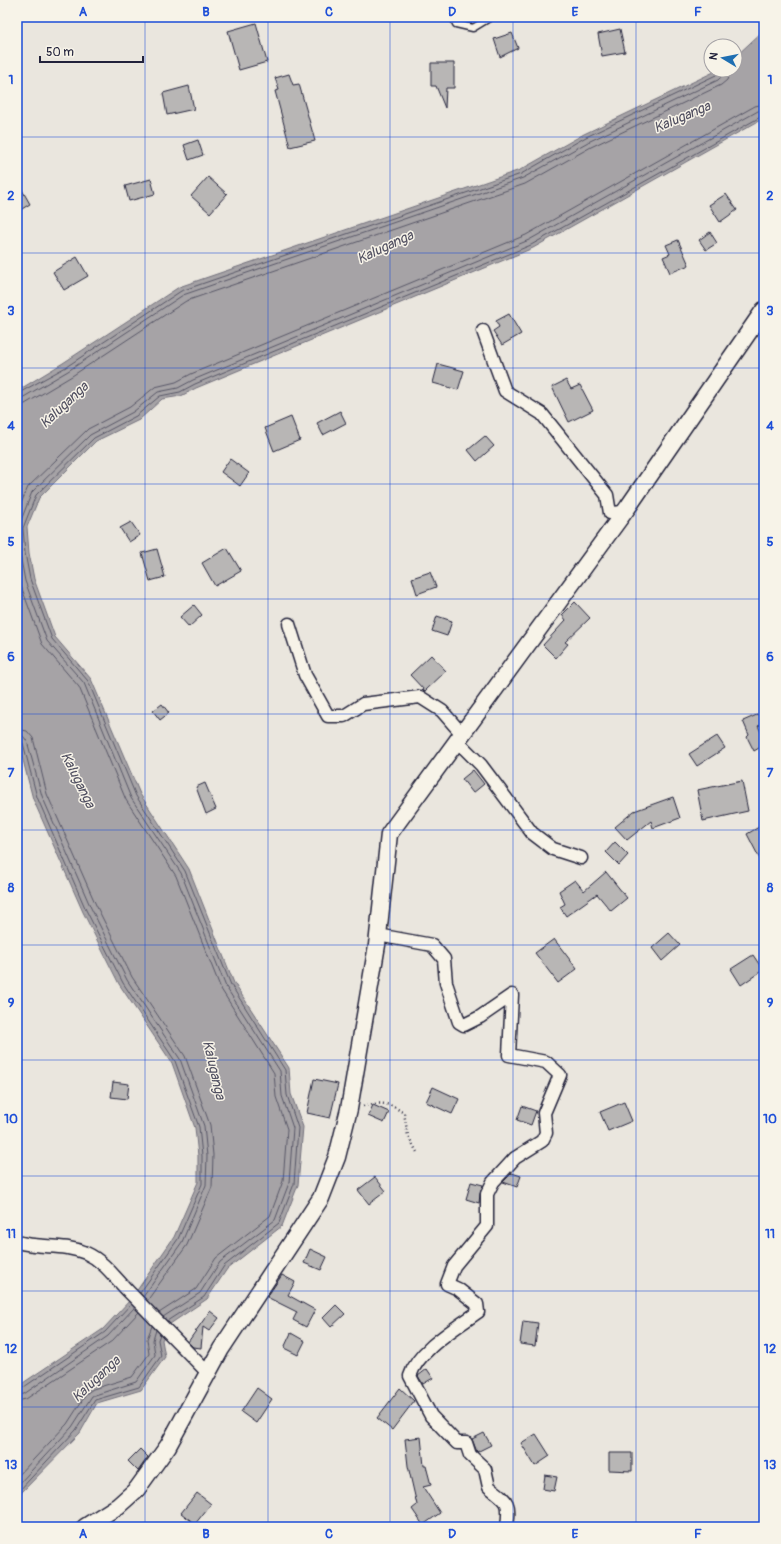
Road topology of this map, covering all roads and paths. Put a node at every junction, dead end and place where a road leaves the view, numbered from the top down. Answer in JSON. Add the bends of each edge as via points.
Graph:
{"nodes":[{"id":1,"x":453,"y":17,"type":"edge"},
{"id":2,"x":491,"y":17,"type":"edge"},
{"id":3,"x":764,"y":310,"type":"edge"},
{"id":4,"x":483,"y":331,"type":"dead end"},
{"id":5,"x":625,"y":512,"type":"junction"},
{"id":6,"x":289,"y":624,"type":"dead end"},
{"id":7,"x":460,"y":737,"type":"junction"},
{"id":8,"x":581,"y":858,"type":"dead end"},
{"id":9,"x":378,"y":935,"type":"junction"},
{"id":10,"x":349,"y":1109,"type":"junction"},
{"id":11,"x":418,"y":1154,"type":"dead end"},
{"id":12,"x":17,"y":1242,"type":"edge"},
{"id":13,"x":208,"y":1373,"type":"junction"},
{"id":14,"x":85,"y":1527,"type":"edge"},
{"id":15,"x":507,"y":1527,"type":"edge"}],
"edges":[{"from":1,"to":2,"type":"lane","via":[[456,24],[473,28]]},
{"from":3,"to":5,"type":"street"},
{"from":4,"to":5,"type":"street","via":[[505,392],[542,414],[607,495],[610,513]]},
{"from":5,"to":7,"type":"street"},
{"from":6,"to":7,"type":"street","via":[[305,675],[328,716],[344,716],[363,704],[420,697],[442,711]]},
{"from":7,"to":8,"type":"street","via":[[532,834],[553,849]]},
{"from":7,"to":9,"type":"street","via":[[389,834]]},
{"from":9,"to":10,"type":"street"},
{"from":9,"to":15,"type":"street","via":[[432,945],[444,959],[446,983],[459,1022],[464,1025],[512,995],[509,1055],[546,1062],[560,1075],[544,1113],[546,1133],[542,1141],[515,1158],[493,1182],[487,1194],[487,1226],[454,1266],[447,1284],[477,1304],[478,1312],[437,1342],[413,1367],[410,1376],[431,1416],[457,1443],[466,1443],[470,1455],[485,1469],[489,1487],[505,1499],[509,1508]]},
{"from":10,"to":11,"type":"path","via":[[390,1104],[404,1113],[408,1136]]},
{"from":10,"to":13,"type":"street","via":[[337,1158],[321,1198],[255,1296]]},
{"from":12,"to":13,"type":"street","via":[[34,1246],[66,1246],[87,1254],[106,1266]]},
{"from":13,"to":14,"type":"street","via":[[168,1446],[137,1489],[118,1506]]}]}
